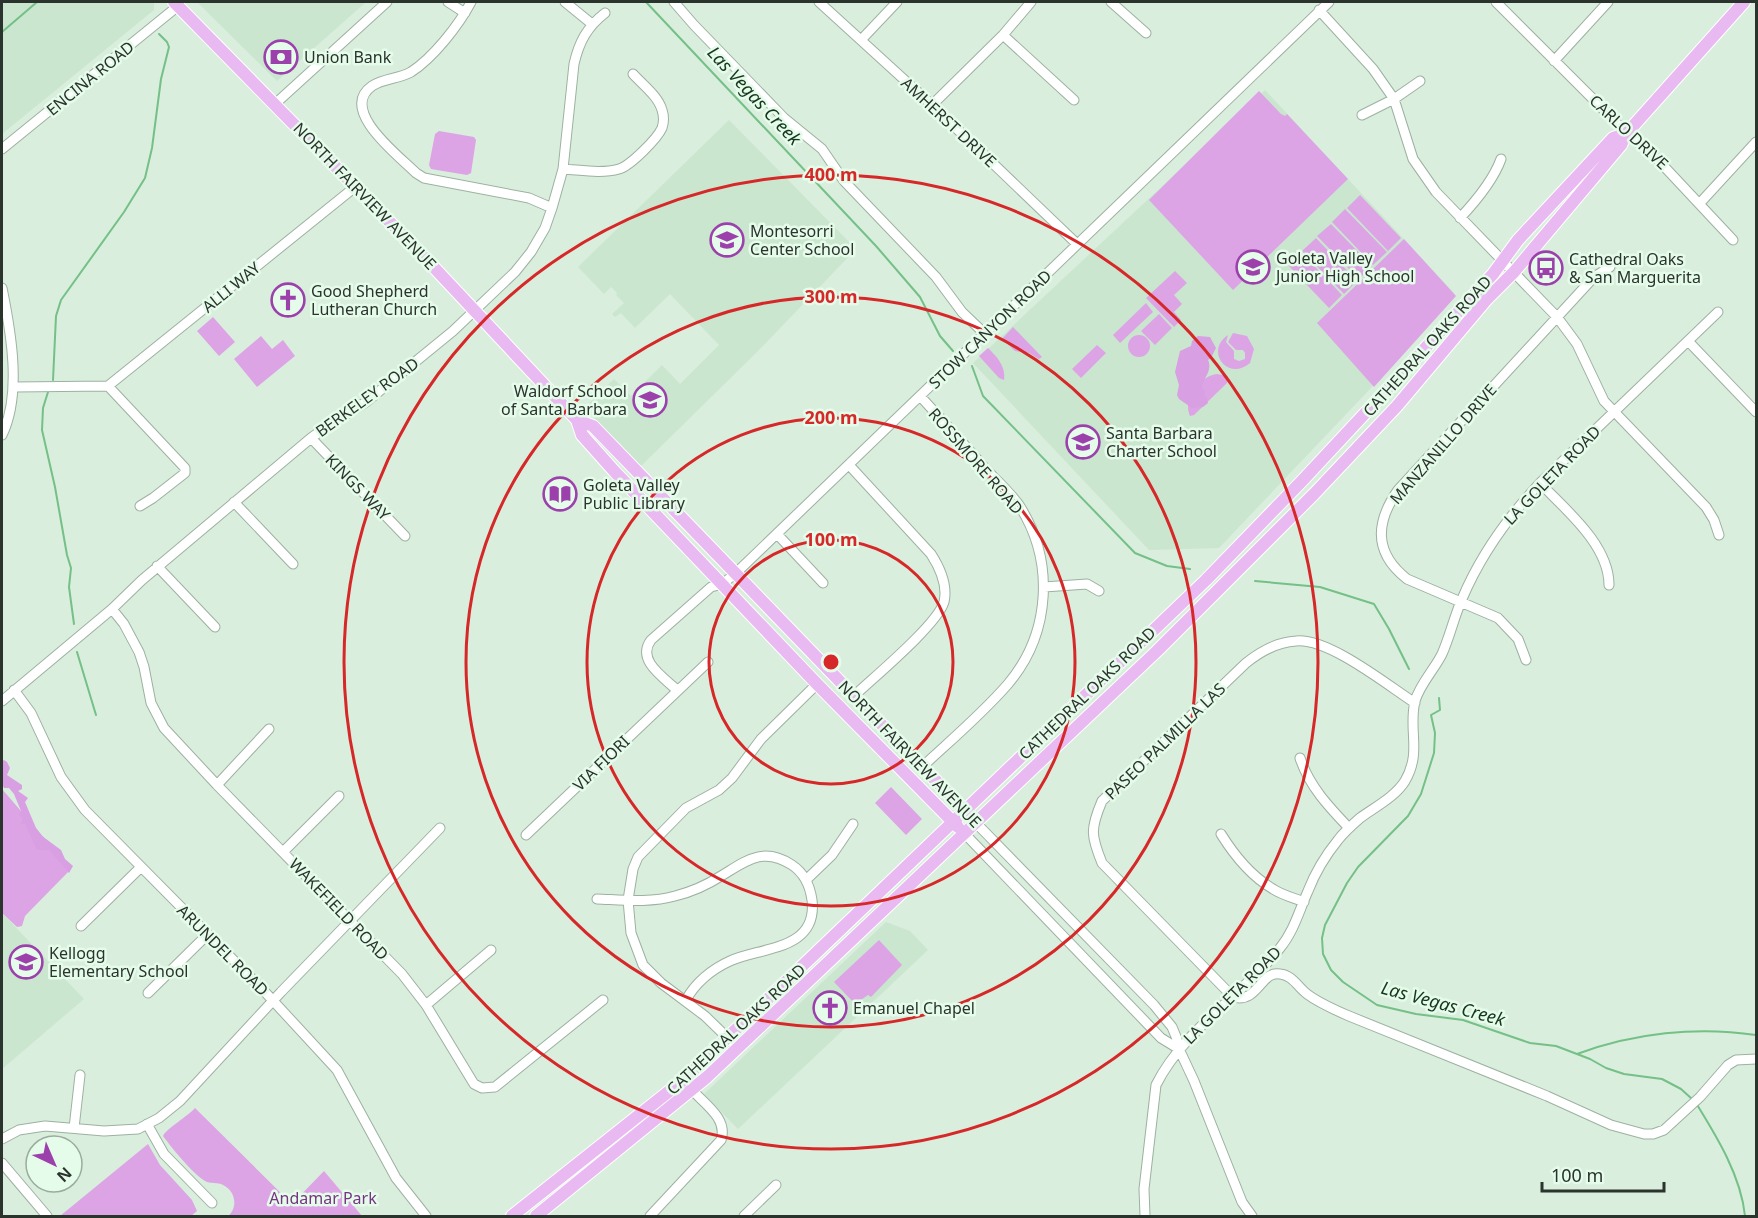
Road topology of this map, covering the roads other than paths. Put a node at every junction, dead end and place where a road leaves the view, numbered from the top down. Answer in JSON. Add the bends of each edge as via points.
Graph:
{"nodes":[{"id":1,"x":387,"y":2,"type":"edge"},
{"id":2,"x":448,"y":2,"type":"edge"},
{"id":3,"x":471,"y":2,"type":"edge"},
{"id":4,"x":565,"y":2,"type":"edge"},
{"id":5,"x":674,"y":2,"type":"edge"},
{"id":6,"x":819,"y":2,"type":"edge"},
{"id":7,"x":897,"y":2,"type":"edge"},
{"id":8,"x":1031,"y":2,"type":"edge"},
{"id":9,"x":1111,"y":2,"type":"edge"},
{"id":10,"x":1329,"y":2,"type":"edge"},
{"id":11,"x":1496,"y":2,"type":"edge"},
{"id":12,"x":1608,"y":2,"type":"edge"},
{"id":13,"x":1744,"y":2,"type":"edge"},
{"id":14,"x":176,"y":4,"type":"edge"},
{"id":15,"x":460,"y":7,"type":"edge"},
{"id":16,"x":1319,"y":10,"type":"junction"},
{"id":17,"x":605,"y":14,"type":"dead end"},
{"id":18,"x":592,"y":24,"type":"junction"},
{"id":19,"x":1146,"y":33,"type":"dead end"},
{"id":20,"x":1003,"y":35,"type":"junction"},
{"id":21,"x":861,"y":40,"type":"junction"},
{"id":22,"x":1554,"y":61,"type":"junction"},
{"id":23,"x":633,"y":74,"type":"dead end"},
{"id":24,"x":1420,"y":81,"type":"dead end"},
{"id":25,"x":1395,"y":99,"type":"junction"},
{"id":26,"x":1074,"y":100,"type":"dead end"},
{"id":27,"x":275,"y":104,"type":"junction"},
{"id":28,"x":932,"y":105,"type":"junction"},
{"id":29,"x":1362,"y":115,"type":"dead end"},
{"id":30,"x":1626,"y":134,"type":"junction"},
{"id":31,"x":1756,"y":142,"type":"edge"},
{"id":32,"x":2,"y":149,"type":"edge"},
{"id":33,"x":1501,"y":159,"type":"dead end"},
{"id":34,"x":563,"y":169,"type":"junction"},
{"id":35,"x":355,"y":187,"type":"junction"},
{"id":36,"x":1700,"y":203,"type":"junction"},
{"id":37,"x":552,"y":208,"type":"junction"},
{"id":38,"x":1460,"y":218,"type":"junction"},
{"id":39,"x":1733,"y":240,"type":"dead end"},
{"id":40,"x":1077,"y":244,"type":"junction"},
{"id":41,"x":1502,"y":260,"type":"junction"},
{"id":42,"x":1610,"y":267,"type":"dead end"},
{"id":43,"x":1514,"y":272,"type":"junction"},
{"id":44,"x":2,"y":288,"type":"edge"},
{"id":45,"x":475,"y":310,"type":"junction"},
{"id":46,"x":1718,"y":312,"type":"dead end"},
{"id":47,"x":1557,"y":317,"type":"junction"},
{"id":48,"x":985,"y":334,"type":"junction"},
{"id":49,"x":1688,"y":341,"type":"junction"},
{"id":50,"x":108,"y":386,"type":"junction"},
{"id":51,"x":15,"y":387,"type":"junction"},
{"id":52,"x":920,"y":396,"type":"junction"},
{"id":53,"x":1614,"y":412,"type":"junction"},
{"id":54,"x":1756,"y":412,"type":"edge"},
{"id":55,"x":577,"y":420,"type":"junction"},
{"id":56,"x":2,"y":435,"type":"edge"},
{"id":57,"x":311,"y":438,"type":"junction"},
{"id":58,"x":849,"y":465,"type":"junction"},
{"id":59,"x":1540,"y":483,"type":"junction"},
{"id":60,"x":234,"y":502,"type":"junction"},
{"id":61,"x":140,"y":506,"type":"dead end"},
{"id":62,"x":777,"y":534,"type":"junction"},
{"id":63,"x":1719,"y":535,"type":"dead end"},
{"id":64,"x":405,"y":536,"type":"dead end"},
{"id":65,"x":293,"y":564,"type":"dead end"},
{"id":66,"x":157,"y":566,"type":"junction"},
{"id":67,"x":735,"y":574,"type":"junction"},
{"id":68,"x":723,"y":584,"type":"junction"},
{"id":69,"x":823,"y":584,"type":"dead end"},
{"id":70,"x":1609,"y":585,"type":"dead end"},
{"id":71,"x":1044,"y":588,"type":"junction"},
{"id":72,"x":1099,"y":591,"type":"dead end"},
{"id":73,"x":1460,"y":602,"type":"junction"},
{"id":74,"x":112,"y":609,"type":"junction"},
{"id":75,"x":215,"y":627,"type":"dead end"},
{"id":76,"x":1526,"y":660,"type":"dead end"},
{"id":77,"x":708,"y":662,"type":"dead end"},
{"id":78,"x":817,"y":684,"type":"junction"},
{"id":79,"x":14,"y":690,"type":"junction"},
{"id":80,"x":677,"y":690,"type":"junction"},
{"id":81,"x":854,"y":696,"type":"junction"},
{"id":82,"x":2,"y":700,"type":"edge"},
{"id":83,"x":1415,"y":703,"type":"junction"},
{"id":84,"x":269,"y":729,"type":"dead end"},
{"id":85,"x":1300,"y":758,"type":"dead end"},
{"id":86,"x":922,"y":767,"type":"junction"},
{"id":87,"x":217,"y":785,"type":"junction"},
{"id":88,"x":339,"y":796,"type":"dead end"},
{"id":89,"x":965,"y":811,"type":"junction"},
{"id":90,"x":953,"y":822,"type":"junction"},
{"id":91,"x":976,"y":823,"type":"junction"},
{"id":92,"x":853,"y":824,"type":"dead end"},
{"id":93,"x":440,"y":828,"type":"dead end"},
{"id":94,"x":1349,"y":828,"type":"junction"},
{"id":95,"x":965,"y":834,"type":"junction"},
{"id":96,"x":1221,"y":834,"type":"dead end"},
{"id":97,"x":525,"y":835,"type":"dead end"},
{"id":98,"x":284,"y":852,"type":"junction"},
{"id":99,"x":141,"y":867,"type":"junction"},
{"id":100,"x":806,"y":880,"type":"junction"},
{"id":101,"x":597,"y":898,"type":"dead end"},
{"id":102,"x":628,"y":900,"type":"junction"},
{"id":103,"x":1304,"y":902,"type":"junction"},
{"id":104,"x":351,"y":919,"type":"junction"},
{"id":105,"x":81,"y":926,"type":"dead end"},
{"id":106,"x":208,"y":934,"type":"junction"},
{"id":107,"x":491,"y":950,"type":"dead end"},
{"id":108,"x":148,"y":993,"type":"dead end"},
{"id":109,"x":1233,"y":997,"type":"junction"},
{"id":110,"x":273,"y":1000,"type":"junction"},
{"id":111,"x":603,"y":1000,"type":"dead end"},
{"id":112,"x":686,"y":1000,"type":"junction"},
{"id":113,"x":426,"y":1005,"type":"junction"},
{"id":114,"x":728,"y":1037,"type":"junction"},
{"id":115,"x":738,"y":1048,"type":"junction"},
{"id":116,"x":1179,"y":1049,"type":"junction"},
{"id":117,"x":1756,"y":1059,"type":"edge"},
{"id":118,"x":80,"y":1075,"type":"dead end"},
{"id":119,"x":692,"y":1090,"type":"junction"},
{"id":120,"x":147,"y":1124,"type":"junction"},
{"id":121,"x":74,"y":1128,"type":"junction"},
{"id":122,"x":2,"y":1138,"type":"edge"},
{"id":123,"x":2,"y":1163,"type":"edge"},
{"id":124,"x":776,"y":1185,"type":"dead end"},
{"id":125,"x":212,"y":1203,"type":"dead end"},
{"id":126,"x":47,"y":1216,"type":"edge"},
{"id":127,"x":426,"y":1216,"type":"edge"},
{"id":128,"x":512,"y":1216,"type":"edge"},
{"id":129,"x":536,"y":1216,"type":"edge"},
{"id":130,"x":650,"y":1216,"type":"edge"},
{"id":131,"x":744,"y":1216,"type":"edge"},
{"id":132,"x":1145,"y":1216,"type":"edge"},
{"id":133,"x":1252,"y":1216,"type":"edge"}],
"edges":[{"from":1,"to":27,"type":"street"},
{"from":2,"to":15,"type":"street"},
{"from":3,"to":15,"type":"street"},
{"from":4,"to":18,"type":"street"},
{"from":5,"to":48,"type":"street","via":[[784,118],[822,149],[844,181]]},
{"from":6,"to":21,"type":"street","name":"AMHERST DRIVE"},
{"from":7,"to":21,"type":"street"},
{"from":8,"to":20,"type":"street"},
{"from":9,"to":19,"type":"street"},
{"from":10,"to":16,"type":"street","name":"STOW CANYON ROAD"},
{"from":11,"to":22,"type":"street","name":"CARLO DRIVE"},
{"from":12,"to":22,"type":"street"},
{"from":13,"to":30,"type":"main road","name":"CATHEDRAL OAKS ROAD"},
{"from":14,"to":27,"type":"main road","name":"NORTH FAIRVIEW AVENUE"},
{"from":14,"to":32,"type":"street","name":"ENCINA ROAD"},
{"from":15,"to":37,"type":"street","via":[[451,34],[410,73],[369,88],[362,99],[364,118],[424,178],[529,198]]},
{"from":16,"to":25,"type":"street"},
{"from":16,"to":40,"type":"street","name":"STOW CANYON ROAD"},
{"from":17,"to":18,"type":"street","name":"BERKELEY ROAD"},
{"from":18,"to":34,"type":"street","name":"BERKELEY ROAD","via":[[574,64]]},
{"from":20,"to":26,"type":"street"},
{"from":20,"to":28,"type":"street"},
{"from":21,"to":28,"type":"street","name":"AMHERST DRIVE"},
{"from":22,"to":30,"type":"street","name":"CARLO DRIVE"},
{"from":23,"to":34,"type":"street","via":[[662,110],[664,119],[657,135],[620,169]]},
{"from":24,"to":25,"type":"street"},
{"from":25,"to":29,"type":"street"},
{"from":25,"to":38,"type":"street","via":[[1413,159]]},
{"from":27,"to":35,"type":"main road","name":"NORTH FAIRVIEW AVENUE"},
{"from":28,"to":40,"type":"street","name":"AMHERST DRIVE"},
{"from":30,"to":36,"type":"street","name":"CARLO DRIVE"},
{"from":30,"to":41,"type":"main road","name":"CATHEDRAL OAKS ROAD","via":[[1613,138]]},
{"from":30,"to":43,"type":"main road","name":"CATHEDRAL OAKS ROAD","via":[[1621,146]]},
{"from":31,"to":36,"type":"street"},
{"from":33,"to":38,"type":"street"},
{"from":34,"to":37,"type":"street","name":"BERKELEY ROAD"},
{"from":35,"to":45,"type":"main road","name":"NORTH FAIRVIEW AVENUE"},
{"from":35,"to":50,"type":"street","name":"ALLI WAY"},
{"from":36,"to":39,"type":"street","name":"CARLO DRIVE"},
{"from":37,"to":45,"type":"street","name":"BERKELEY ROAD","via":[[531,252]]},
{"from":38,"to":41,"type":"street"},
{"from":40,"to":48,"type":"street","name":"STOW CANYON ROAD"},
{"from":41,"to":43,"type":"street"},
{"from":41,"to":89,"type":"main road","name":"CATHEDRAL OAKS ROAD","via":[[1301,482],[1206,580]]},
{"from":42,"to":47,"type":"street","name":"MANZANILLO DRIVE","via":[[1594,277]]},
{"from":43,"to":47,"type":"street"},
{"from":43,"to":91,"type":"main road","name":"CATHEDRAL OAKS ROAD","via":[[1314,494]]},
{"from":44,"to":51,"type":"street"},
{"from":45,"to":55,"type":"main road","name":"NORTH FAIRVIEW AVENUE"},
{"from":45,"to":57,"type":"street","name":"BERKELEY ROAD","via":[[374,396]]},
{"from":46,"to":49,"type":"street","name":"LA GOLETA ROAD"},
{"from":47,"to":53,"type":"street","via":[[1577,344],[1595,384]]},
{"from":47,"to":73,"type":"street","name":"MANZANILLO DRIVE","via":[[1398,490],[1383,518],[1382,544],[1395,569],[1407,579]]},
{"from":48,"to":52,"type":"street","name":"STOW CANYON ROAD"},
{"from":49,"to":53,"type":"street","name":"LA GOLETA ROAD"},
{"from":49,"to":54,"type":"street"},
{"from":50,"to":51,"type":"street"},
{"from":50,"to":61,"type":"street","via":[[185,468],[185,473]]},
{"from":51,"to":56,"type":"street"},
{"from":52,"to":58,"type":"street","name":"STOW CANYON ROAD"},
{"from":52,"to":71,"type":"street","name":"ROSSMORE ROAD","via":[[1018,505],[1039,550]]},
{"from":53,"to":59,"type":"street","name":"LA GOLETA ROAD"},
{"from":53,"to":63,"type":"street","via":[[1706,507]]},
{"from":55,"to":67,"type":"main road","name":"NORTH FAIRVIEW AVENUE","via":[[593,426]]},
{"from":55,"to":68,"type":"main road","name":"NORTH FAIRVIEW AVENUE","via":[[582,435]]},
{"from":57,"to":60,"type":"street","name":"BERKELEY ROAD"},
{"from":57,"to":64,"type":"street","name":"KINGS WAY"},
{"from":58,"to":62,"type":"street","name":"STOW CANYON ROAD"},
{"from":58,"to":81,"type":"street","via":[[931,554],[945,591],[944,602],[931,624]]},
{"from":59,"to":70,"type":"street","via":[[1592,540],[1604,558]]},
{"from":59,"to":73,"type":"street","name":"LA GOLETA ROAD","via":[[1490,543]]},
{"from":60,"to":65,"type":"street"},
{"from":60,"to":66,"type":"street","name":"BERKELEY ROAD"},
{"from":62,"to":67,"type":"street","name":"STOW CANYON ROAD"},
{"from":62,"to":69,"type":"street"},
{"from":66,"to":74,"type":"street","name":"BERKELEY ROAD"},
{"from":66,"to":75,"type":"street"},
{"from":67,"to":68,"type":"street","name":"STOW CANYON ROAD"},
{"from":67,"to":81,"type":"main road","name":"NORTH FAIRVIEW AVENUE"},
{"from":68,"to":78,"type":"main road","name":"NORTH FAIRVIEW AVENUE"},
{"from":68,"to":80,"type":"street","name":"STOW CANYON ROAD","via":[[711,587],[690,604],[646,649],[649,663]]},
{"from":71,"to":72,"type":"street","via":[[1087,585]]},
{"from":71,"to":86,"type":"street","name":"ROSSMORE ROAD","via":[[1040,621],[1019,669]]},
{"from":73,"to":76,"type":"street","name":"MANZANILLO DRIVE","via":[[1498,618],[1518,639]]},
{"from":73,"to":83,"type":"street","name":"LA GOLETA ROAD","via":[[1443,652]]},
{"from":74,"to":79,"type":"street","name":"BERKELEY ROAD"},
{"from":74,"to":87,"type":"street","name":"WAKEFIELD ROAD","via":[[139,652],[151,703],[161,722]]},
{"from":77,"to":80,"type":"street","name":"VIA FIORI"},
{"from":78,"to":90,"type":"main road","name":"NORTH FAIRVIEW AVENUE"},
{"from":78,"to":102,"type":"street","via":[[761,739],[732,778],[686,808],[638,857]]},
{"from":79,"to":82,"type":"street","name":"BERKELEY ROAD"},
{"from":79,"to":99,"type":"street","name":"ARUNDEL ROAD","via":[[38,724],[70,791]]},
{"from":80,"to":97,"type":"street","name":"VIA FIORI"},
{"from":81,"to":86,"type":"main road","name":"NORTH FAIRVIEW AVENUE"},
{"from":83,"to":94,"type":"street","name":"LA GOLETA ROAD","via":[[1415,750],[1404,783]]},
{"from":83,"to":109,"type":"street","name":"PASEO PALMILLA LAS","via":[[1323,646],[1299,640],[1273,646],[1246,663],[1102,801],[1093,821],[1093,835],[1102,863]]},
{"from":84,"to":87,"type":"street"},
{"from":85,"to":94,"type":"street","via":[[1316,790]]},
{"from":86,"to":89,"type":"main road","name":"NORTH FAIRVIEW AVENUE"},
{"from":87,"to":98,"type":"street","name":"WAKEFIELD ROAD"},
{"from":88,"to":98,"type":"street"},
{"from":89,"to":90,"type":"main road","name":"CATHEDRAL OAKS ROAD"},
{"from":89,"to":91,"type":"main road","name":"NORTH FAIRVIEW AVENUE"},
{"from":90,"to":95,"type":"main road","name":"NORTH FAIRVIEW AVENUE"},
{"from":90,"to":114,"type":"main road","name":"CATHEDRAL OAKS ROAD"},
{"from":91,"to":95,"type":"main road","name":"CATHEDRAL OAKS ROAD"},
{"from":91,"to":116,"type":"street","name":"NORTH FAIRVIEW AVENUE","via":[[1154,1005],[1172,1026]]},
{"from":92,"to":100,"type":"street","via":[[832,855]]},
{"from":93,"to":104,"type":"street"},
{"from":94,"to":103,"type":"street","name":"LA GOLETA ROAD","via":[[1325,857]]},
{"from":95,"to":115,"type":"main road","name":"CATHEDRAL OAKS ROAD"},
{"from":95,"to":116,"type":"street","name":"NORTH FAIRVIEW AVENUE","via":[[1161,1038]]},
{"from":96,"to":103,"type":"street","via":[[1258,879]]},
{"from":98,"to":104,"type":"street","name":"WAKEFIELD ROAD"},
{"from":99,"to":105,"type":"street"},
{"from":99,"to":106,"type":"street","name":"ARUNDEL ROAD"},
{"from":100,"to":102,"type":"street","via":[[787,862],[766,856],[751,858],[692,891],[657,900]]},
{"from":100,"to":112,"type":"street","via":[[813,905],[811,918],[798,936],[780,948],[728,962],[697,984]]},
{"from":101,"to":102,"type":"street"},
{"from":102,"to":112,"type":"street","via":[[631,933],[643,965]]},
{"from":103,"to":109,"type":"street","name":"LA GOLETA ROAD","via":[[1280,947]]},
{"from":104,"to":110,"type":"street"},
{"from":104,"to":113,"type":"street","name":"WAKEFIELD ROAD"},
{"from":106,"to":108,"type":"street"},
{"from":106,"to":110,"type":"street","name":"ARUNDEL ROAD"},
{"from":107,"to":113,"type":"street"},
{"from":109,"to":116,"type":"street","name":"LA GOLETA ROAD"},
{"from":109,"to":117,"type":"street","via":[[1249,997],[1270,976],[1283,974],[1307,994],[1349,1016],[1611,1125],[1644,1134],[1664,1130],[1728,1065],[1736,1060]]},
{"from":110,"to":120,"type":"street","via":[[180,1101]]},
{"from":110,"to":127,"type":"street","name":"ARUNDEL ROAD","via":[[338,1070],[396,1178]]},
{"from":111,"to":113,"type":"street","name":"WAKEFIELD ROAD","via":[[490,1089],[474,1084]]},
{"from":112,"to":114,"type":"street"},
{"from":114,"to":115,"type":"street"},
{"from":114,"to":128,"type":"main road","name":"CATHEDRAL OAKS ROAD","via":[[674,1088]]},
{"from":115,"to":119,"type":"main road","name":"CATHEDRAL OAKS ROAD"},
{"from":116,"to":132,"type":"street","name":"LA GOLETA ROAD","via":[[1156,1085],[1144,1189]]},
{"from":116,"to":133,"type":"street","name":"NORTH FAIRVIEW AVENUE","via":[[1242,1202]]},
{"from":118,"to":121,"type":"street"},
{"from":119,"to":129,"type":"main road","name":"CATHEDRAL OAKS ROAD"},
{"from":119,"to":130,"type":"street","via":[[723,1122],[724,1132],[721,1140]]},
{"from":120,"to":121,"type":"street","via":[[118,1131]]},
{"from":120,"to":125,"type":"street","via":[[164,1154]]},
{"from":121,"to":122,"type":"street","via":[[18,1130]]},
{"from":123,"to":126,"type":"street"},
{"from":124,"to":131,"type":"street"}]}
